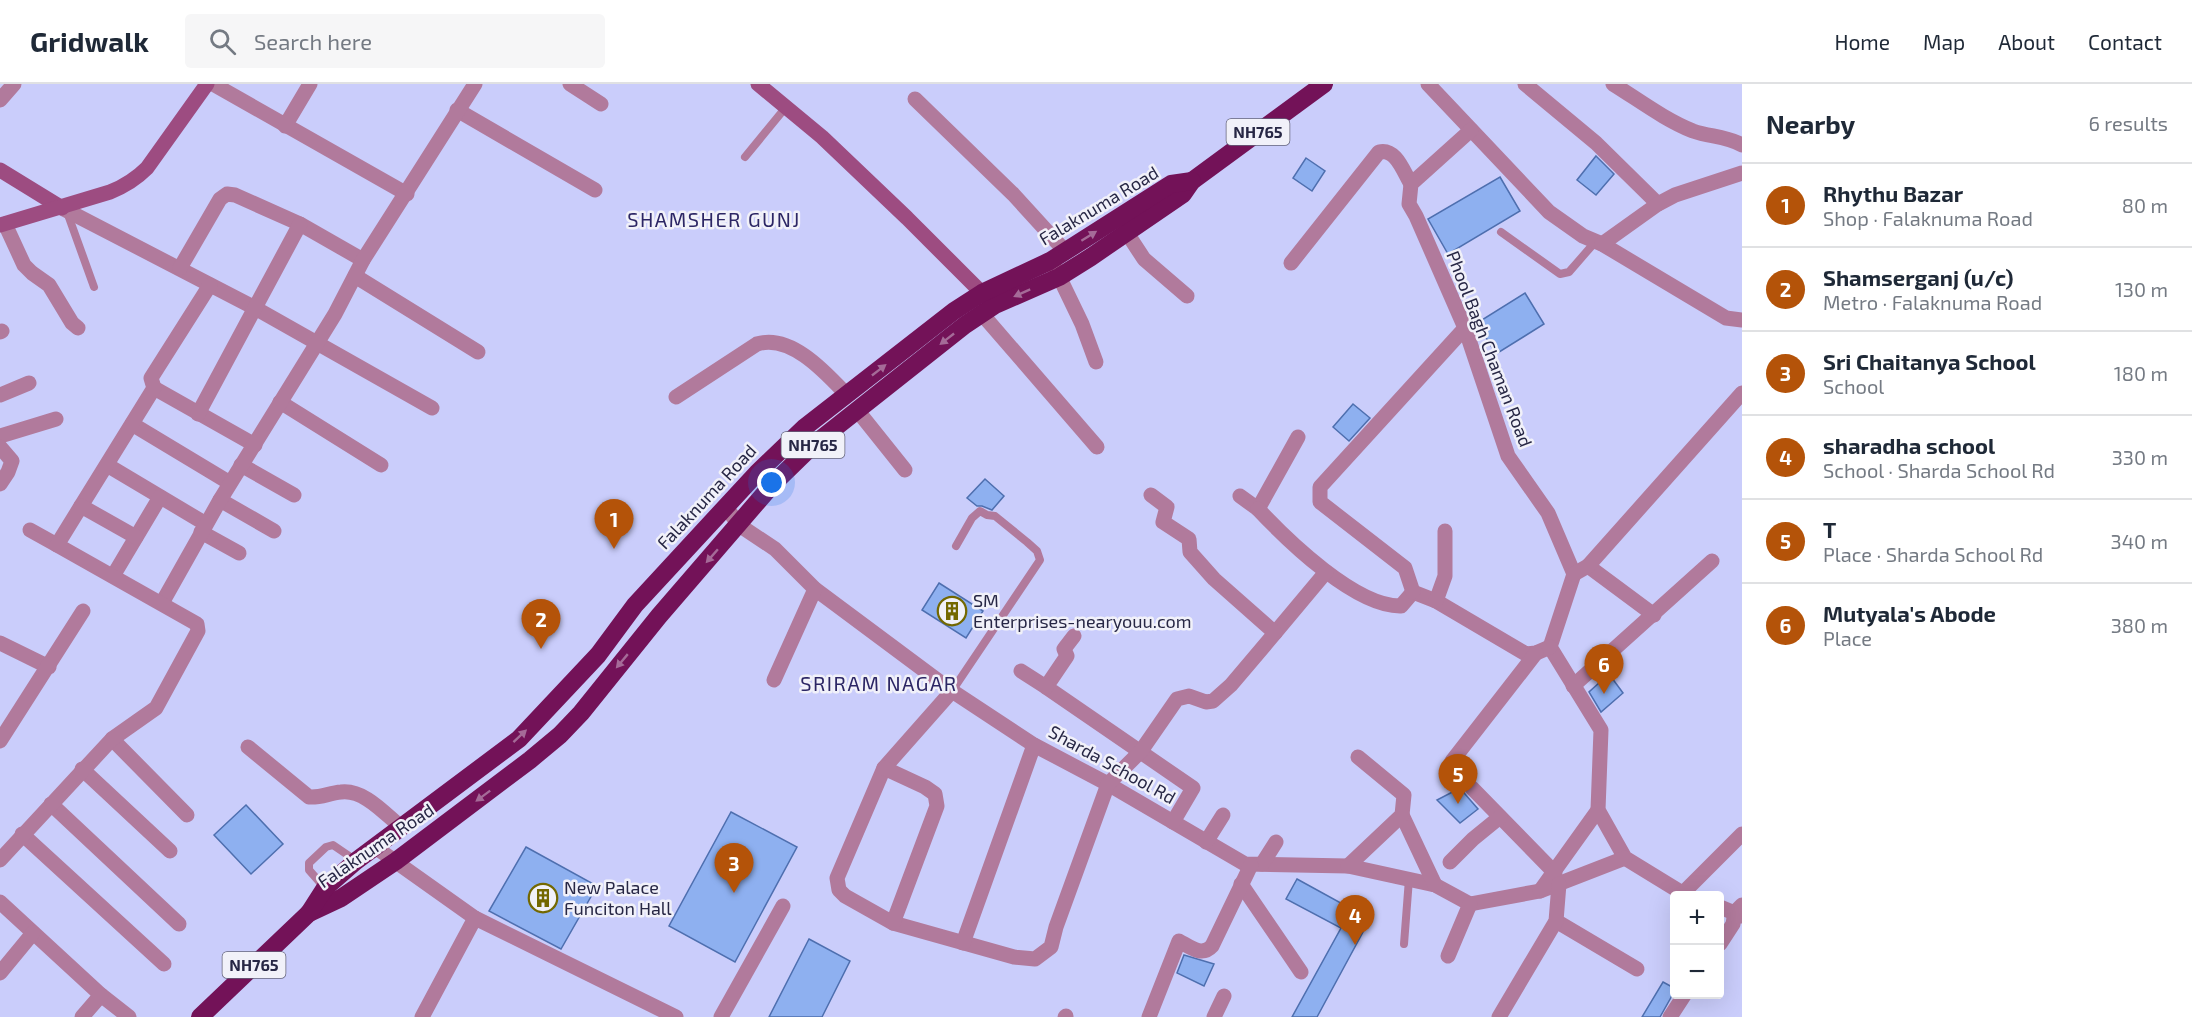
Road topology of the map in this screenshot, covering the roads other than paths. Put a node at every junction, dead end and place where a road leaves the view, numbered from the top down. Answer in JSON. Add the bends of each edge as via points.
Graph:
{"nodes":[{"id":1,"x":14,"y":84,"type":"edge"},
{"id":2,"x":207,"y":84,"type":"edge"},
{"id":3,"x":213,"y":84,"type":"edge"},
{"id":4,"x":310,"y":84,"type":"edge"},
{"id":5,"x":475,"y":84,"type":"edge"},
{"id":6,"x":570,"y":84,"type":"edge"},
{"id":7,"x":758,"y":84,"type":"edge"},
{"id":8,"x":1324,"y":84,"type":"edge"},
{"id":9,"x":1428,"y":84,"type":"edge"},
{"id":10,"x":1525,"y":84,"type":"edge"},
{"id":11,"x":1613,"y":84,"type":"edge"},
{"id":12,"x":915,"y":99,"type":"dead end"},
{"id":13,"x":0,"y":100,"type":"edge"},
{"id":14,"x":601,"y":104,"type":"dead end"},
{"id":15,"x":786,"y":107,"type":"junction"},
{"id":16,"x":457,"y":110,"type":"junction"},
{"id":17,"x":285,"y":126,"type":"junction"},
{"id":18,"x":1471,"y":130,"type":"junction"},
{"id":19,"x":1742,"y":145,"type":"edge"},
{"id":20,"x":745,"y":157,"type":"dead end"},
{"id":21,"x":0,"y":170,"type":"edge"},
{"id":22,"x":1742,"y":173,"type":"edge"},
{"id":23,"x":1192,"y":181,"type":"junction"},
{"id":24,"x":1411,"y":184,"type":"junction"},
{"id":25,"x":595,"y":190,"type":"dead end"},
{"id":26,"x":407,"y":194,"type":"junction"},
{"id":27,"x":1658,"y":204,"type":"junction"},
{"id":28,"x":65,"y":209,"type":"junction"},
{"id":29,"x":300,"y":224,"type":"junction"},
{"id":30,"x":3,"y":225,"type":"edge"},
{"id":31,"x":1501,"y":232,"type":"dead end"},
{"id":32,"x":1127,"y":233,"type":"junction"},
{"id":33,"x":1599,"y":242,"type":"junction"},
{"id":34,"x":363,"y":260,"type":"junction"},
{"id":35,"x":1058,"y":263,"type":"junction"},
{"id":36,"x":1291,"y":263,"type":"dead end"},
{"id":37,"x":180,"y":268,"type":"junction"},
{"id":38,"x":355,"y":276,"type":"junction"},
{"id":39,"x":210,"y":285,"type":"junction"},
{"id":40,"x":94,"y":287,"type":"dead end"},
{"id":41,"x":1187,"y":296,"type":"dead end"},
{"id":42,"x":986,"y":304,"type":"junction"},
{"id":43,"x":255,"y":308,"type":"junction"},
{"id":44,"x":1742,"y":320,"type":"edge"},
{"id":45,"x":78,"y":328,"type":"dead end"},
{"id":46,"x":1464,"y":328,"type":"junction"},
{"id":47,"x":317,"y":343,"type":"junction"},
{"id":48,"x":478,"y":352,"type":"dead end"},
{"id":49,"x":1096,"y":362,"type":"dead end"},
{"id":50,"x":30,"y":383,"type":"dead end"},
{"id":51,"x":154,"y":388,"type":"junction"},
{"id":52,"x":1742,"y":393,"type":"edge"},
{"id":53,"x":0,"y":395,"type":"edge"},
{"id":54,"x":676,"y":397,"type":"dead end"},
{"id":55,"x":280,"y":402,"type":"junction"},
{"id":56,"x":852,"y":403,"type":"junction"},
{"id":57,"x":432,"y":408,"type":"dead end"},
{"id":58,"x":198,"y":414,"type":"junction"},
{"id":59,"x":56,"y":419,"type":"dead end"},
{"id":60,"x":132,"y":424,"type":"junction"},
{"id":61,"x":0,"y":436,"type":"edge"},
{"id":62,"x":1298,"y":437,"type":"dead end"},
{"id":63,"x":255,"y":445,"type":"junction"},
{"id":64,"x":0,"y":447,"type":"edge"},
{"id":65,"x":1097,"y":447,"type":"dead end"},
{"id":66,"x":107,"y":465,"type":"junction"},
{"id":67,"x":241,"y":465,"type":"junction"},
{"id":68,"x":381,"y":465,"type":"dead end"},
{"id":69,"x":906,"y":470,"type":"dead end"},
{"id":70,"x":230,"y":483,"type":"junction"},
{"id":71,"x":0,"y":484,"type":"edge"},
{"id":72,"x":294,"y":495,"type":"dead end"},
{"id":73,"x":1151,"y":495,"type":"dead end"},
{"id":74,"x":1240,"y":496,"type":"dead end"},
{"id":75,"x":160,"y":497,"type":"junction"},
{"id":76,"x":219,"y":500,"type":"junction"},
{"id":77,"x":81,"y":506,"type":"junction"},
{"id":78,"x":726,"y":507,"type":"junction"},
{"id":79,"x":1258,"y":509,"type":"junction"},
{"id":80,"x":739,"y":525,"type":"junction"},
{"id":81,"x":204,"y":528,"type":"junction"},
{"id":82,"x":30,"y":530,"type":"dead end"},
{"id":83,"x":274,"y":531,"type":"dead end"},
{"id":84,"x":1445,"y":531,"type":"dead end"},
{"id":85,"x":136,"y":537,"type":"junction"},
{"id":86,"x":57,"y":545,"type":"junction"},
{"id":87,"x":956,"y":546,"type":"dead end"},
{"id":88,"x":239,"y":554,"type":"dead end"},
{"id":89,"x":1712,"y":561,"type":"dead end"},
{"id":90,"x":1588,"y":566,"type":"junction"},
{"id":91,"x":1326,"y":572,"type":"junction"},
{"id":92,"x":1574,"y":574,"type":"junction"},
{"id":93,"x":113,"y":576,"type":"junction"},
{"id":94,"x":815,"y":588,"type":"junction"},
{"id":95,"x":1413,"y":592,"type":"junction"},
{"id":96,"x":1436,"y":601,"type":"junction"},
{"id":97,"x":162,"y":603,"type":"junction"},
{"id":98,"x":83,"y":611,"type":"dead end"},
{"id":99,"x":1654,"y":615,"type":"junction"},
{"id":100,"x":1275,"y":633,"type":"junction"},
{"id":101,"x":1074,"y":636,"type":"dead end"},
{"id":102,"x":0,"y":644,"type":"edge"},
{"id":103,"x":1543,"y":650,"type":"junction"},
{"id":104,"x":49,"y":667,"type":"junction"},
{"id":105,"x":1021,"y":671,"type":"dead end"},
{"id":106,"x":774,"y":680,"type":"dead end"},
{"id":107,"x":1573,"y":686,"type":"junction"},
{"id":108,"x":1046,"y":687,"type":"junction"},
{"id":109,"x":952,"y":691,"type":"junction"},
{"id":110,"x":112,"y":739,"type":"junction"},
{"id":111,"x":0,"y":741,"type":"edge"},
{"id":112,"x":1034,"y":745,"type":"junction"},
{"id":113,"x":248,"y":747,"type":"dead end"},
{"id":114,"x":1141,"y":751,"type":"junction"},
{"id":115,"x":1358,"y":757,"type":"dead end"},
{"id":116,"x":1452,"y":761,"type":"dead end"},
{"id":117,"x":884,"y":768,"type":"junction"},
{"id":118,"x":82,"y":770,"type":"junction"},
{"id":119,"x":1108,"y":784,"type":"junction"},
{"id":120,"x":1472,"y":788,"type":"dead end"},
{"id":121,"x":51,"y":804,"type":"junction"},
{"id":122,"x":1598,"y":810,"type":"junction"},
{"id":123,"x":187,"y":815,"type":"dead end"},
{"id":124,"x":1223,"y":815,"type":"dead end"},
{"id":125,"x":1402,"y":815,"type":"junction"},
{"id":126,"x":1500,"y":817,"type":"junction"},
{"id":127,"x":1173,"y":822,"type":"junction"},
{"id":128,"x":401,"y":827,"type":"junction"},
{"id":129,"x":22,"y":834,"type":"junction"},
{"id":130,"x":1742,"y":834,"type":"edge"},
{"id":131,"x":1206,"y":842,"type":"junction"},
{"id":132,"x":1276,"y":842,"type":"dead end"},
{"id":133,"x":375,"y":846,"type":"junction"},
{"id":134,"x":170,"y":850,"type":"dead end"},
{"id":135,"x":1625,"y":858,"type":"junction"},
{"id":136,"x":0,"y":859,"type":"edge"},
{"id":137,"x":356,"y":861,"type":"junction"},
{"id":138,"x":396,"y":861,"type":"junction"},
{"id":139,"x":1450,"y":862,"type":"dead end"},
{"id":140,"x":1256,"y":865,"type":"junction"},
{"id":141,"x":1348,"y":866,"type":"junction"},
{"id":142,"x":1557,"y":878,"type":"junction"},
{"id":143,"x":1409,"y":879,"type":"junction"},
{"id":144,"x":1241,"y":884,"type":"junction"},
{"id":145,"x":1435,"y":885,"type":"junction"},
{"id":146,"x":325,"y":888,"type":"junction"},
{"id":147,"x":1679,"y":891,"type":"edge"},
{"id":148,"x":1689,"y":891,"type":"edge"},
{"id":149,"x":0,"y":902,"type":"edge"},
{"id":150,"x":1470,"y":904,"type":"junction"},
{"id":151,"x":783,"y":906,"type":"dead end"},
{"id":152,"x":1724,"y":908,"type":"edge"},
{"id":153,"x":1740,"y":911,"type":"edge"},
{"id":154,"x":309,"y":913,"type":"junction"},
{"id":155,"x":475,"y":918,"type":"junction"},
{"id":156,"x":1556,"y":921,"type":"junction"},
{"id":157,"x":893,"y":923,"type":"junction"},
{"id":158,"x":179,"y":924,"type":"dead end"},
{"id":159,"x":33,"y":933,"type":"junction"},
{"id":160,"x":1724,"y":937,"type":"edge"},
{"id":161,"x":963,"y":943,"type":"junction"},
{"id":162,"x":1404,"y":944,"type":"dead end"},
{"id":163,"x":1448,"y":956,"type":"dead end"},
{"id":164,"x":164,"y":964,"type":"dead end"},
{"id":165,"x":1637,"y":969,"type":"dead end"},
{"id":166,"x":1300,"y":972,"type":"dead end"},
{"id":167,"x":0,"y":973,"type":"edge"},
{"id":168,"x":101,"y":995,"type":"junction"},
{"id":169,"x":1224,"y":996,"type":"dead end"},
{"id":170,"x":1682,"y":999,"type":"edge"},
{"id":171,"x":1501,"y":1016,"type":"edge"},
{"id":172,"x":82,"y":1017,"type":"edge"},
{"id":173,"x":129,"y":1017,"type":"edge"},
{"id":174,"x":200,"y":1017,"type":"edge"},
{"id":175,"x":422,"y":1017,"type":"edge"},
{"id":176,"x":676,"y":1017,"type":"edge"},
{"id":177,"x":721,"y":1017,"type":"edge"},
{"id":178,"x":1149,"y":1017,"type":"edge"},
{"id":179,"x":1214,"y":1017,"type":"edge"},
{"id":180,"x":1670,"y":1017,"type":"edge"}],
"edges":[{"from":1,"to":13,"type":"street"},
{"from":2,"to":28,"type":"street","via":[[137,178]]},
{"from":3,"to":17,"type":"street"},
{"from":4,"to":17,"type":"street"},
{"from":5,"to":16,"type":"street"},
{"from":6,"to":14,"type":"street"},
{"from":7,"to":15,"type":"street"},
{"from":8,"to":23,"type":"highway","name":"Falaknuma Road","number":"NH765"},
{"from":9,"to":18,"type":"street"},
{"from":10,"to":27,"type":"street","via":[[1596,143]]},
{"from":11,"to":19,"type":"street","via":[[1677,124],[1731,138]]},
{"from":12,"to":35,"type":"street","via":[[1012,194]]},
{"from":15,"to":20,"type":"lane"},
{"from":15,"to":42,"type":"street","via":[[822,136]]},
{"from":16,"to":25,"type":"street"},
{"from":16,"to":26,"type":"street"},
{"from":17,"to":26,"type":"street"},
{"from":18,"to":24,"type":"street"},
{"from":18,"to":33,"type":"street","via":[[1549,212],[1583,236]]},
{"from":21,"to":28,"type":"street"},
{"from":22,"to":27,"type":"street"},
{"from":23,"to":32,"type":"highway","name":"Falaknuma Road","number":"NH765","via":[[1183,194]]},
{"from":35,"to":23,"type":"highway","name":"Falaknuma Road","number":"NH765","one_way":true,"via":[[1171,184]]},
{"from":24,"to":36,"type":"street","via":[[1393,153],[1379,152]]},
{"from":24,"to":46,"type":"street","name":"Phool Bagh Chaman Road","via":[[1409,204]]},
{"from":26,"to":34,"type":"street"},
{"from":27,"to":33,"type":"street"},
{"from":28,"to":30,"type":"street"},
{"from":28,"to":37,"type":"street"},
{"from":28,"to":40,"type":"lane"},
{"from":29,"to":34,"type":"street"},
{"from":29,"to":37,"type":"street","via":[[227,194],[220,199]]},
{"from":29,"to":43,"type":"street"},
{"from":30,"to":45,"type":"street","via":[[24,265],[50,285]]},
{"from":31,"to":33,"type":"lane","via":[[1560,274],[1569,272]]},
{"from":32,"to":35,"type":"highway","name":"Falaknuma Road","number":"NH765"},
{"from":32,"to":41,"type":"street","via":[[1144,259]]},
{"from":33,"to":44,"type":"street","via":[[1726,318]]},
{"from":34,"to":38,"type":"street"},
{"from":35,"to":42,"type":"highway","name":"Falaknuma Road","number":"NH765"},
{"from":35,"to":49,"type":"street"},
{"from":37,"to":39,"type":"street"},
{"from":38,"to":47,"type":"street"},
{"from":38,"to":48,"type":"street"},
{"from":39,"to":43,"type":"street"},
{"from":39,"to":51,"type":"street","via":[[151,378]]},
{"from":42,"to":56,"type":"highway","name":"Falaknuma Road","number":"NH765"},
{"from":42,"to":65,"type":"street"},
{"from":43,"to":47,"type":"street"},
{"from":43,"to":58,"type":"street"},
{"from":46,"to":92,"type":"street","name":"Phool Bagh Chaman Road","via":[[1508,456],[1548,513]]},
{"from":46,"to":95,"type":"street","via":[[1320,487],[1320,502],[1405,568]]},
{"from":47,"to":55,"type":"street"},
{"from":47,"to":57,"type":"street"},
{"from":50,"to":53,"type":"street"},
{"from":51,"to":58,"type":"street"},
{"from":51,"to":60,"type":"street"},
{"from":52,"to":90,"type":"street"},
{"from":54,"to":56,"type":"street","via":[[757,344],[769,342],[815,362]]},
{"from":55,"to":63,"type":"street"},
{"from":55,"to":68,"type":"street"},
{"from":56,"to":69,"type":"street"},
{"from":56,"to":78,"type":"highway","name":"Falaknuma Road","number":"NH765","via":[[783,446]]},
{"from":56,"to":80,"type":"highway","name":"Falaknuma Road","number":"NH765"},
{"from":58,"to":63,"type":"street"},
{"from":59,"to":61,"type":"street"},
{"from":60,"to":66,"type":"street"},
{"from":60,"to":70,"type":"street"},
{"from":62,"to":79,"type":"street"},
{"from":63,"to":67,"type":"street"},
{"from":64,"to":71,"type":"street","via":[[12,461]]},
{"from":66,"to":75,"type":"street"},
{"from":66,"to":77,"type":"street"},
{"from":67,"to":70,"type":"street"},
{"from":67,"to":72,"type":"street"},
{"from":70,"to":76,"type":"street"},
{"from":73,"to":100,"type":"street","via":[[1167,507],[1163,522],[1189,539],[1190,552],[1214,579]]},
{"from":74,"to":79,"type":"street"},
{"from":75,"to":81,"type":"street"},
{"from":75,"to":85,"type":"street"},
{"from":76,"to":81,"type":"street"},
{"from":76,"to":83,"type":"street"},
{"from":77,"to":85,"type":"street"},
{"from":77,"to":86,"type":"street"},
{"from":78,"to":80,"type":"street","name":"Sharda School Rd"},
{"from":128,"to":78,"type":"highway","name":"Falaknuma Road","number":"NH765","one_way":true,"via":[[519,739],[598,655],[634,605]]},
{"from":79,"to":91,"type":"street"},
{"from":80,"to":94,"type":"street","name":"Sharda School Rd","via":[[775,549]]},
{"from":80,"to":138,"type":"highway","name":"Falaknuma Road","number":"NH765","one_way":true,"via":[[560,735]]},
{"from":81,"to":88,"type":"street"},
{"from":81,"to":97,"type":"street"},
{"from":82,"to":86,"type":"street"},
{"from":84,"to":96,"type":"street","via":[[1445,576]]},
{"from":85,"to":93,"type":"street"},
{"from":86,"to":93,"type":"street"},
{"from":87,"to":109,"type":"lane","via":[[980,511],[994,516],[1037,551],[1040,558]]},
{"from":89,"to":99,"type":"street"},
{"from":90,"to":92,"type":"street"},
{"from":90,"to":99,"type":"street"},
{"from":91,"to":95,"type":"street","via":[[1375,602],[1389,606],[1401,606]]},
{"from":91,"to":100,"type":"street"},
{"from":92,"to":103,"type":"street"},
{"from":93,"to":97,"type":"street"},
{"from":94,"to":106,"type":"street"},
{"from":94,"to":109,"type":"street","name":"Sharda School Rd"},
{"from":95,"to":96,"type":"street"},
{"from":96,"to":103,"type":"street","via":[[1526,654]]},
{"from":97,"to":110,"type":"street","via":[[197,624],[198,631],[156,708]]},
{"from":98,"to":104,"type":"street"},
{"from":99,"to":107,"type":"street"},
{"from":100,"to":114,"type":"street","via":[[1213,701],[1189,696],[1177,699]]},
{"from":101,"to":108,"type":"street","via":[[1064,649],[1067,656]]},
{"from":102,"to":104,"type":"street"},
{"from":103,"to":107,"type":"street"},
{"from":103,"to":116,"type":"street"},
{"from":104,"to":111,"type":"street"},
{"from":105,"to":108,"type":"street"},
{"from":107,"to":122,"type":"street","via":[[1601,730]]},
{"from":108,"to":114,"type":"street"},
{"from":109,"to":112,"type":"street","name":"Sharda School Rd"},
{"from":109,"to":117,"type":"street"},
{"from":110,"to":118,"type":"street"},
{"from":110,"to":123,"type":"street"},
{"from":112,"to":119,"type":"street","name":"Sharda School Rd"},
{"from":112,"to":161,"type":"street"},
{"from":113,"to":128,"type":"street","via":[[309,797],[352,792]]},
{"from":114,"to":119,"type":"street"},
{"from":114,"to":127,"type":"street","via":[[1192,788]]},
{"from":115,"to":125,"type":"street","via":[[1404,795]]},
{"from":117,"to":157,"type":"street","via":[[935,794],[937,806]]},
{"from":117,"to":157,"type":"street","via":[[837,878],[839,890],[845,896]]},
{"from":118,"to":121,"type":"street"},
{"from":118,"to":134,"type":"street"},
{"from":119,"to":127,"type":"street","name":"Sharda School Rd"},
{"from":119,"to":161,"type":"street","via":[[1051,947],[1035,959]]},
{"from":120,"to":126,"type":"street"},
{"from":121,"to":129,"type":"street"},
{"from":121,"to":158,"type":"street"},
{"from":122,"to":135,"type":"street"},
{"from":122,"to":142,"type":"street"},
{"from":124,"to":131,"type":"street"},
{"from":125,"to":141,"type":"street"},
{"from":125,"to":145,"type":"street"},
{"from":126,"to":139,"type":"street"},
{"from":126,"to":142,"type":"street"},
{"from":127,"to":131,"type":"street","name":"Sharda School Rd"},
{"from":128,"to":133,"type":"highway","name":"Falaknuma Road","number":"NH765"},
{"from":129,"to":136,"type":"street"},
{"from":129,"to":164,"type":"street"},
{"from":130,"to":148,"type":"street"},
{"from":131,"to":140,"type":"street","name":"Sharda School Rd","via":[[1245,864]]},
{"from":132,"to":140,"type":"street"},
{"from":133,"to":137,"type":"highway","name":"Falaknuma Road","number":"NH765"},
{"from":133,"to":138,"type":"street"},
{"from":135,"to":142,"type":"street"},
{"from":135,"to":147,"type":"street"},
{"from":137,"to":146,"type":"highway","name":"Falaknuma Road","number":"NH765"},
{"from":137,"to":146,"type":"lane","via":[[333,845],[326,847],[309,863],[309,870]]},
{"from":138,"to":154,"type":"highway","name":"Falaknuma Road","number":"NH765","via":[[341,898]]},
{"from":138,"to":155,"type":"street"},
{"from":140,"to":141,"type":"street","name":"Sharda School Rd"},
{"from":140,"to":144,"type":"street"},
{"from":141,"to":143,"type":"street","name":"Sharda School Rd"},
{"from":142,"to":150,"type":"street","via":[[1540,891]]},
{"from":142,"to":156,"type":"street"},
{"from":143,"to":145,"type":"street","name":"Sharda School Rd"},
{"from":143,"to":162,"type":"lane"},
{"from":144,"to":166,"type":"street"},
{"from":144,"to":178,"type":"street","via":[[1208,951],[1179,941]]},
{"from":145,"to":150,"type":"street","name":"Sharda School Rd"},
{"from":146,"to":154,"type":"highway","name":"Falaknuma Road","number":"NH765"},
{"from":149,"to":159,"type":"street"},
{"from":150,"to":163,"type":"street"},
{"from":151,"to":177,"type":"street"},
{"from":152,"to":153,"type":"street"},
{"from":153,"to":160,"type":"street"},
{"from":154,"to":174,"type":"highway","name":"Falaknuma Road","number":"NH765"},
{"from":155,"to":175,"type":"street"},
{"from":155,"to":176,"type":"street"},
{"from":156,"to":165,"type":"street"},
{"from":156,"to":171,"type":"street"},
{"from":157,"to":161,"type":"street"},
{"from":159,"to":167,"type":"street"},
{"from":159,"to":168,"type":"street"},
{"from":168,"to":172,"type":"street"},
{"from":168,"to":173,"type":"street"},
{"from":169,"to":179,"type":"street"},
{"from":170,"to":180,"type":"street"}]}
